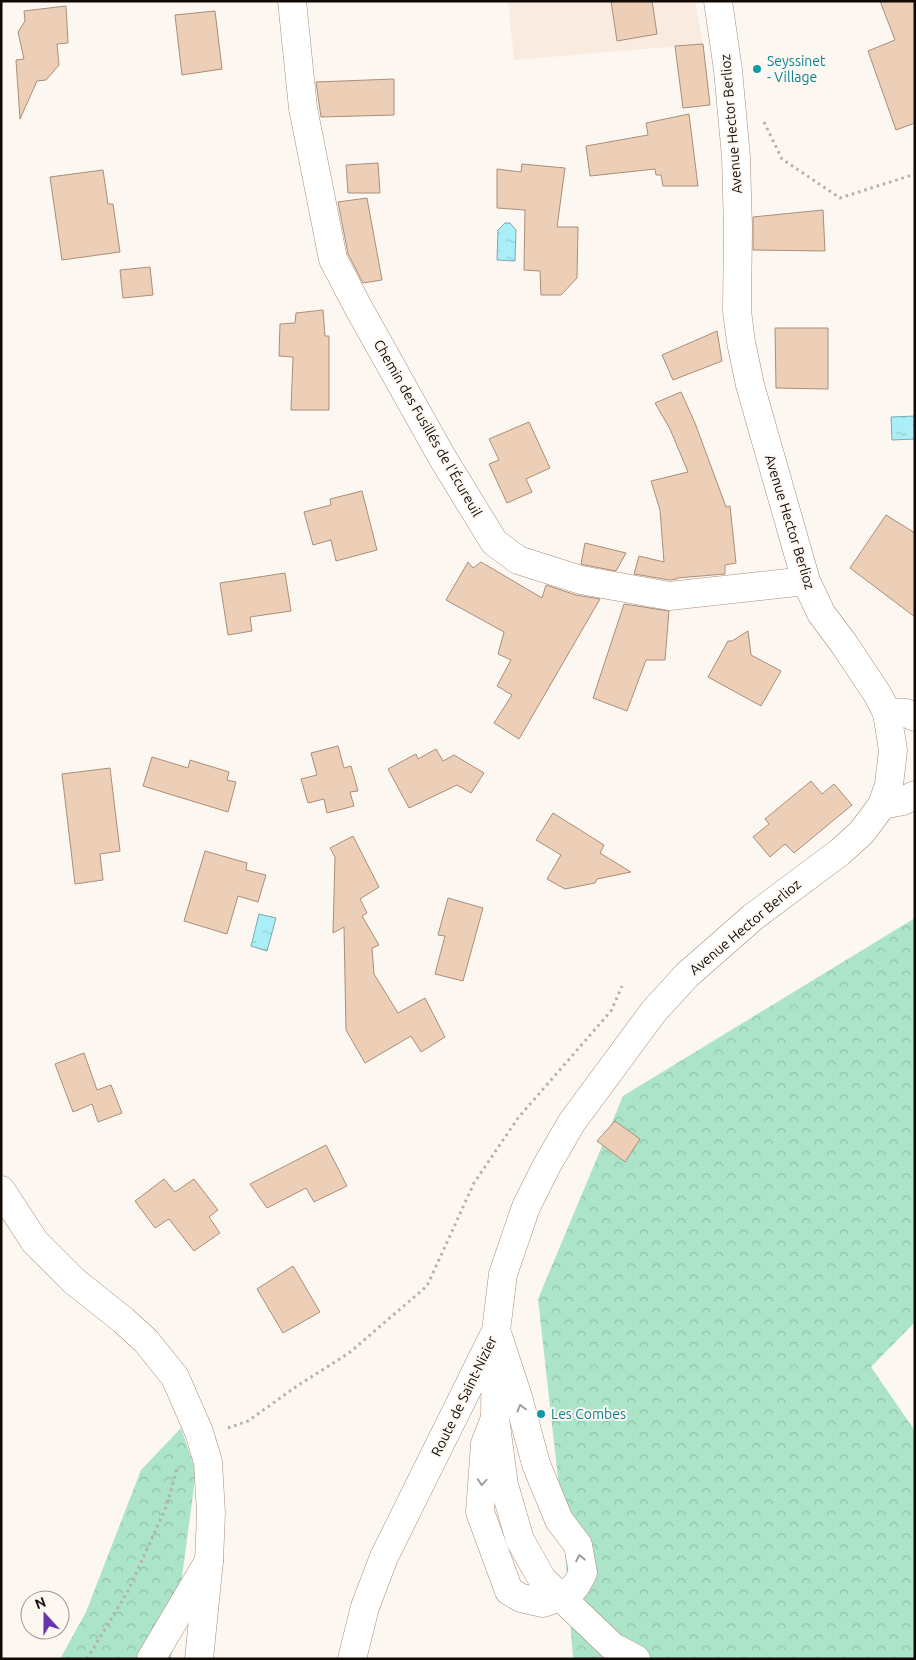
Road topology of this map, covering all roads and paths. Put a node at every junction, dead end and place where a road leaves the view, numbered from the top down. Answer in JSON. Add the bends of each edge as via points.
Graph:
{"nodes":[{"id":1,"x":292,"y":1,"type":"edge"},
{"id":2,"x":718,"y":1,"type":"edge"},
{"id":3,"x":732,"y":118,"type":"junction"},
{"id":4,"x":915,"y":174,"type":"edge"},
{"id":5,"x":806,"y":581,"type":"junction"},
{"id":6,"x":887,"y":713,"type":"junction"},
{"id":7,"x":915,"y":717,"type":"edge"},
{"id":8,"x":915,"y":795,"type":"edge"},
{"id":9,"x":882,"y":805,"type":"junction"},
{"id":10,"x":622,"y":986,"type":"dead end"},
{"id":11,"x":654,"y":1011,"type":"joint"},
{"id":12,"x":1,"y":1190,"type":"edge"},
{"id":13,"x":496,"y":1331,"type":"junction"},
{"id":14,"x":199,"y":1432,"type":"junction"},
{"id":15,"x":179,"y":1462,"type":"dead end"},
{"id":16,"x":209,"y":1561,"type":"junction"},
{"id":17,"x":561,"y":1597,"type":"junction"},
{"id":18,"x":87,"y":1659,"type":"edge"},
{"id":19,"x":151,"y":1659,"type":"edge"},
{"id":20,"x":199,"y":1659,"type":"edge"},
{"id":21,"x":352,"y":1659,"type":"edge"},
{"id":22,"x":636,"y":1659,"type":"edge"}],
"edges":[{"from":1,"to":5,"type":"main road","name":"Chemin des Fusillés de l'Écureuil","via":[[303,108],[333,259],[442,457],[494,542],[518,560],[581,580],[669,596]]},
{"from":2,"to":3,"type":"main road","name":"Avenue Hector Berlioz"},
{"from":3,"to":4,"type":"path","via":[[760,114],[782,159],[840,198]]},
{"from":3,"to":5,"type":"main road","name":"Avenue Hector Berlioz","via":[[738,228],[737,311],[741,342],[750,385]]},
{"from":5,"to":6,"type":"main road","name":"Avenue Hector Berlioz","via":[[821,613]]},
{"from":6,"to":7,"type":"main road","via":[[906,713]]},
{"from":6,"to":9,"type":"main road","name":"Avenue Hector Berlioz","via":[[892,750],[889,785]]},
{"from":8,"to":9,"type":"main road"},
{"from":9,"to":11,"type":"main road","name":"Avenue Hector Berlioz","via":[[862,832],[840,852],[747,923],[687,975]]},
{"from":10,"to":14,"type":"path","via":[[611,1011],[518,1118],[474,1183],[426,1286],[348,1353],[248,1421]]},
{"from":11,"to":13,"type":"main road","name":"Route de Saint-Nizier","via":[[572,1122],[526,1207],[503,1274]]},
{"from":12,"to":14,"type":"main road","via":[[35,1242],[162,1359],[175,1377]]},
{"from":13,"to":17,"type":"main road","via":[[495,1418],[504,1485],[520,1540],[542,1579]]},
{"from":17,"to":13,"type":"main road","one_way":true,"via":[[574,1587],[583,1573],[578,1545],[559,1520],[536,1464]]},
{"from":13,"to":21,"type":"main road","name":"Route de Saint-Nizier","via":[[384,1557],[365,1607]]},
{"from":14,"to":16,"type":"main road","via":[[208,1462]]},
{"from":15,"to":18,"type":"path","via":[[167,1505],[128,1590]]},
{"from":16,"to":19,"type":"main road"},
{"from":16,"to":20,"type":"main road"},
{"from":17,"to":22,"type":"main road","via":[[613,1647]]}]}
